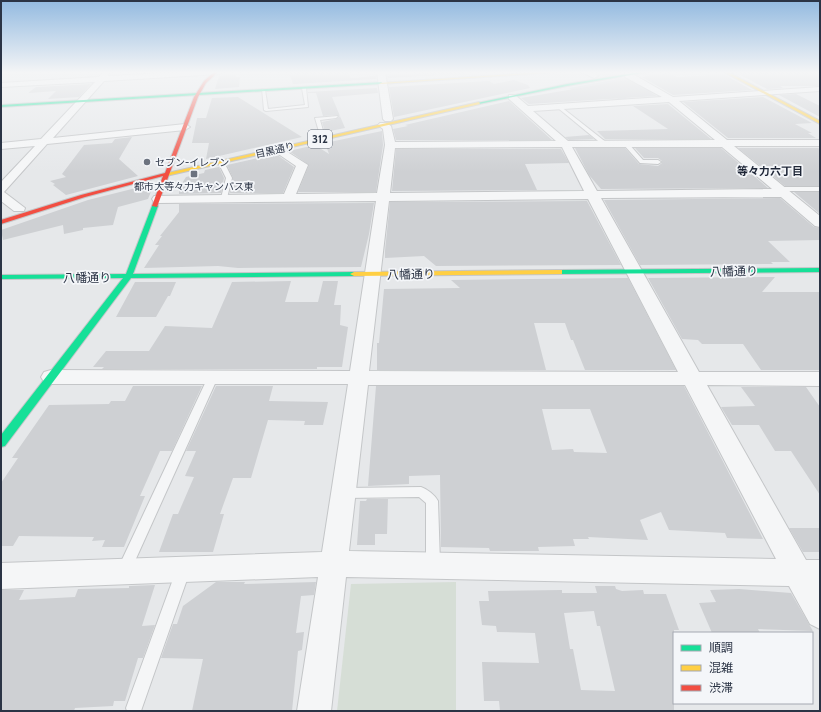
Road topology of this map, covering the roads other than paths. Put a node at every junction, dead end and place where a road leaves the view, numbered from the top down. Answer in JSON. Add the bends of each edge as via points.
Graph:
{"nodes":[{"id":1,"x":14,"y":105,"type":"edge"},
{"id":2,"x":78,"y":105,"type":"edge"},
{"id":3,"x":194,"y":105,"type":"edge"},
{"id":4,"x":265,"y":105,"type":"edge"},
{"id":5,"x":307,"y":105,"type":"edge"},
{"id":6,"x":384,"y":105,"type":"edge"},
{"id":7,"x":461,"y":105,"type":"edge"},
{"id":8,"x":470,"y":105,"type":"edge"},
{"id":9,"x":521,"y":105,"type":"edge"},
{"id":10,"x":584,"y":105,"type":"edge"},
{"id":11,"x":679,"y":105,"type":"edge"},
{"id":12,"x":787,"y":105,"type":"edge"},
{"id":13,"x":1,"y":106,"type":"edge"},
{"id":14,"x":559,"y":107,"type":"junction"},
{"id":15,"x":527,"y":110,"type":"junction"},
{"id":16,"x":336,"y":117,"type":"dead end"},
{"id":17,"x":385,"y":122,"type":"junction"},
{"id":18,"x":820,"y":123,"type":"edge"},
{"id":19,"x":185,"y":127,"type":"junction"},
{"id":20,"x":322,"y":134,"type":"junction"},
{"id":21,"x":45,"y":141,"type":"junction"},
{"id":22,"x":724,"y":143,"type":"junction"},
{"id":23,"x":820,"y":143,"type":"edge"},
{"id":24,"x":565,"y":144,"type":"junction"},
{"id":25,"x":605,"y":144,"type":"junction"},
{"id":26,"x":626,"y":144,"type":"junction"},
{"id":27,"x":390,"y":145,"type":"junction"},
{"id":28,"x":1,"y":146,"type":"edge"},
{"id":29,"x":278,"y":149,"type":"junction"},
{"id":30,"x":221,"y":162,"type":"junction"},
{"id":31,"x":658,"y":162,"type":"dead end"},
{"id":32,"x":168,"y":170,"type":"junction"},
{"id":33,"x":1,"y":189,"type":"edge"},
{"id":34,"x":820,"y":189,"type":"edge"},
{"id":35,"x":782,"y":191,"type":"junction"},
{"id":36,"x":592,"y":194,"type":"junction"},
{"id":37,"x":1,"y":195,"type":"edge"},
{"id":38,"x":384,"y":196,"type":"junction"},
{"id":39,"x":289,"y":197,"type":"junction"},
{"id":40,"x":224,"y":198,"type":"junction"},
{"id":41,"x":158,"y":199,"type":"junction"},
{"id":42,"x":19,"y":208,"type":"junction"},
{"id":43,"x":1,"y":214,"type":"edge"},
{"id":44,"x":1,"y":222,"type":"edge"},
{"id":45,"x":820,"y":222,"type":"edge"},
{"id":46,"x":820,"y":270,"type":"edge"},
{"id":47,"x":634,"y":272,"type":"junction"},
{"id":48,"x":373,"y":275,"type":"junction"},
{"id":49,"x":128,"y":276,"type":"junction"},
{"id":50,"x":1,"y":277,"type":"edge"},
{"id":51,"x":51,"y":377,"type":"junction"},
{"id":52,"x":213,"y":377,"type":"junction"},
{"id":53,"x":360,"y":378,"type":"junction"},
{"id":54,"x":693,"y":379,"type":"junction"},
{"id":55,"x":820,"y":379,"type":"edge"},
{"id":56,"x":1,"y":443,"type":"edge"},
{"id":57,"x":344,"y":493,"type":"junction"},
{"id":58,"x":334,"y":564,"type":"junction"},
{"id":59,"x":433,"y":566,"type":"junction"},
{"id":60,"x":184,"y":569,"type":"junction"},
{"id":61,"x":123,"y":572,"type":"junction"},
{"id":62,"x":808,"y":573,"type":"edge"},
{"id":63,"x":1,"y":576,"type":"edge"},
{"id":64,"x":820,"y":614,"type":"edge"},
{"id":65,"x":134,"y":708,"type":"dead end"},
{"id":66,"x":314,"y":711,"type":"edge"}],
"edges":[{"from":1,"to":13,"type":"street"},
{"from":2,"to":21,"type":"street"},
{"from":3,"to":19,"type":"street"},
{"from":4,"to":5,"type":"lane","via":[[266,110]]},
{"from":6,"to":17,"type":"street"},
{"from":7,"to":17,"type":"street","name":"目黒通り","number":"312"},
{"from":8,"to":17,"type":"street","name":"目黒通り","number":"312"},
{"from":9,"to":15,"type":"street"},
{"from":10,"to":14,"type":"street"},
{"from":11,"to":22,"type":"street"},
{"from":12,"to":18,"type":"street"},
{"from":14,"to":15,"type":"street"},
{"from":14,"to":25,"type":"lane"},
{"from":15,"to":24,"type":"street"},
{"from":16,"to":20,"type":"lane","via":[[317,119]]},
{"from":17,"to":20,"type":"street","name":"目黒通り","number":"312"},
{"from":17,"to":27,"type":"street"},
{"from":17,"to":29,"type":"street","name":"目黒通り","number":"312"},
{"from":19,"to":21,"type":"street"},
{"from":19,"to":32,"type":"street"},
{"from":20,"to":32,"type":"street","name":"目黒通り","number":"312"},
{"from":21,"to":28,"type":"street"},
{"from":21,"to":33,"type":"street"},
{"from":22,"to":23,"type":"street"},
{"from":22,"to":26,"type":"street"},
{"from":22,"to":35,"type":"street"},
{"from":24,"to":25,"type":"street"},
{"from":24,"to":27,"type":"street"},
{"from":24,"to":36,"type":"street"},
{"from":25,"to":26,"type":"street"},
{"from":26,"to":31,"type":"lane","via":[[642,162]]},
{"from":27,"to":38,"type":"street"},
{"from":29,"to":30,"type":"street","name":"目黒通り","number":"312"},
{"from":29,"to":39,"type":"street","via":[[302,165]]},
{"from":30,"to":32,"type":"street","name":"目黒通り","number":"312"},
{"from":30,"to":40,"type":"lane","via":[[229,178]]},
{"from":32,"to":41,"type":"street"},
{"from":32,"to":42,"type":"street","name":"目黒通り","number":"312"},
{"from":32,"to":44,"type":"street","name":"目黒通り","number":"312","via":[[51,204]]},
{"from":34,"to":35,"type":"lane"},
{"from":35,"to":36,"type":"street"},
{"from":35,"to":45,"type":"street"},
{"from":36,"to":38,"type":"street"},
{"from":36,"to":47,"type":"street"},
{"from":37,"to":42,"type":"street"},
{"from":38,"to":39,"type":"street"},
{"from":38,"to":48,"type":"street"},
{"from":39,"to":40,"type":"street"},
{"from":40,"to":41,"type":"street"},
{"from":41,"to":49,"type":"street"},
{"from":42,"to":43,"type":"street","name":"目黒通り","number":"312"},
{"from":46,"to":47,"type":"street","name":"八幡通り"},
{"from":47,"to":48,"type":"street","name":"八幡通り"},
{"from":47,"to":54,"type":"street"},
{"from":48,"to":49,"type":"street","name":"八幡通り"},
{"from":48,"to":53,"type":"street"},
{"from":49,"to":50,"type":"street","name":"八幡通り"},
{"from":49,"to":51,"type":"street"},
{"from":51,"to":52,"type":"street"},
{"from":51,"to":56,"type":"street"},
{"from":52,"to":53,"type":"street"},
{"from":52,"to":61,"type":"lane"},
{"from":53,"to":54,"type":"street"},
{"from":53,"to":57,"type":"street"},
{"from":54,"to":55,"type":"street"},
{"from":54,"to":62,"type":"street"},
{"from":57,"to":58,"type":"street"},
{"from":57,"to":59,"type":"lane","via":[[421,492],[432,501]]},
{"from":58,"to":59,"type":"street"},
{"from":58,"to":60,"type":"street"},
{"from":58,"to":66,"type":"street"},
{"from":59,"to":62,"type":"street"},
{"from":60,"to":61,"type":"street"},
{"from":60,"to":65,"type":"lane"},
{"from":61,"to":63,"type":"street"},
{"from":62,"to":64,"type":"street"}]}
